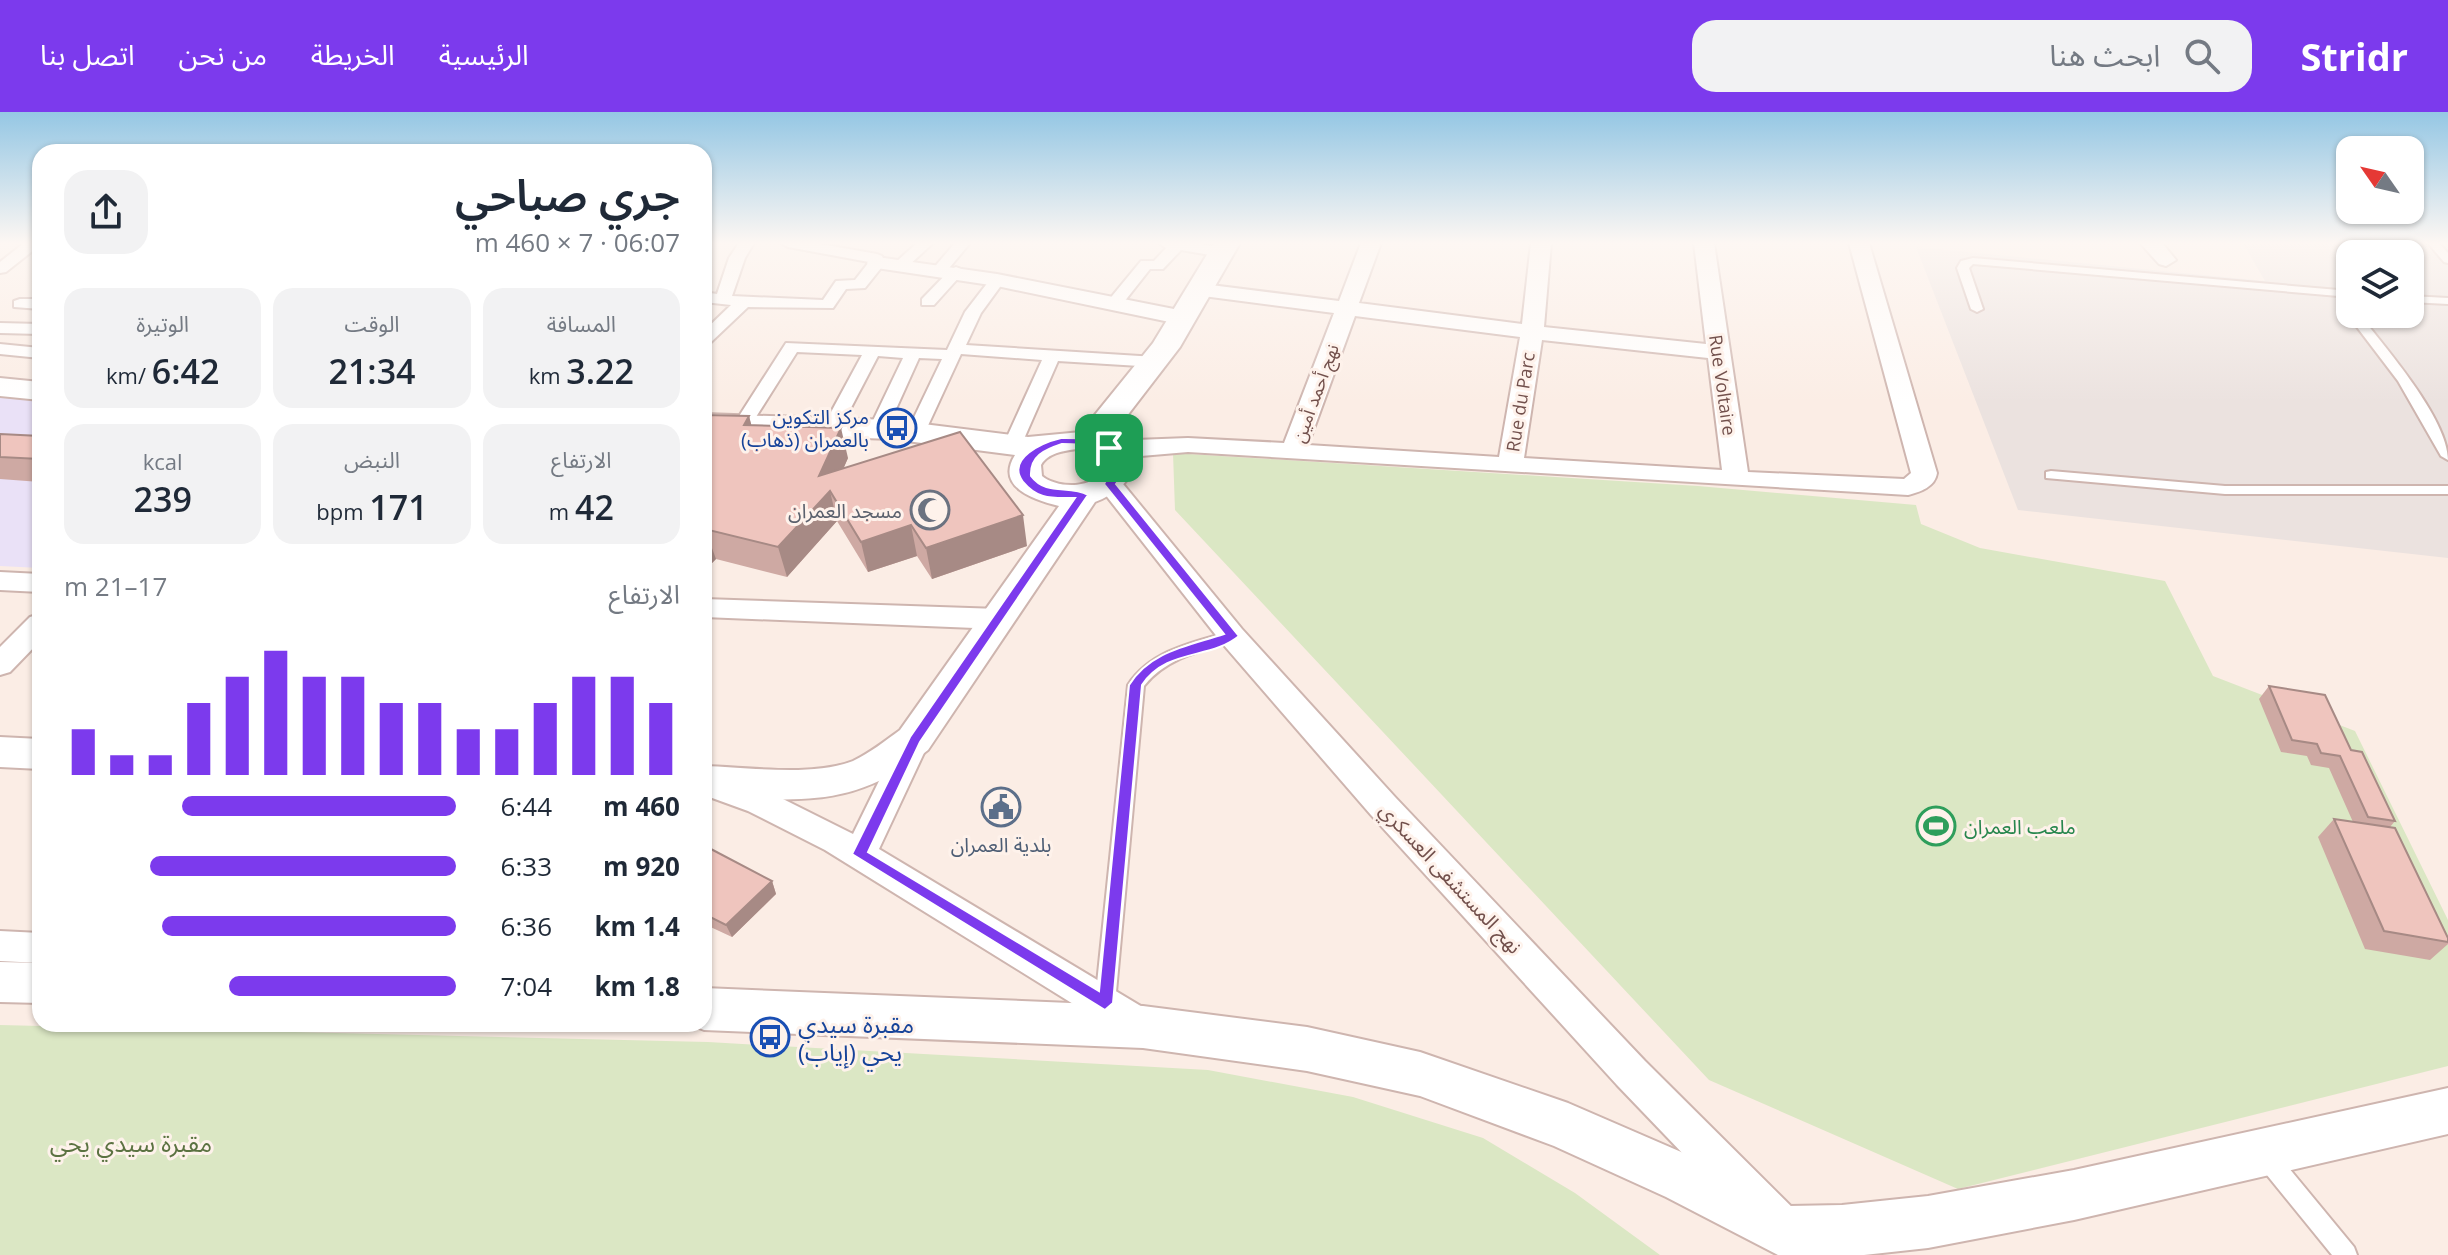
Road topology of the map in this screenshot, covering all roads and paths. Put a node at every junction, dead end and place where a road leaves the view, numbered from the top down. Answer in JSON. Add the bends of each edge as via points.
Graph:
{"nodes":[{"id":1,"x":833,"y":296,"type":"edge"},
{"id":2,"x":932,"y":296,"type":"edge"},
{"id":3,"x":985,"y":296,"type":"edge"},
{"id":4,"x":1077,"y":296,"type":"edge"},
{"id":5,"x":1120,"y":296,"type":"edge"},
{"id":6,"x":1199,"y":296,"type":"edge"},
{"id":7,"x":1254,"y":296,"type":"edge"},
{"id":8,"x":1351,"y":296,"type":"edge"},
{"id":9,"x":1536,"y":296,"type":"edge"},
{"id":10,"x":1711,"y":296,"type":"edge"},
{"id":11,"x":1874,"y":296,"type":"edge"},
{"id":12,"x":1973,"y":296,"type":"edge"},
{"id":13,"x":712,"y":298,"type":"edge"},
{"id":14,"x":723,"y":299,"type":"joint"},
{"id":15,"x":2424,"y":300,"type":"edge"},
{"id":16,"x":2448,"y":301,"type":"edge"},
{"id":17,"x":744,"y":302,"type":"junction"},
{"id":18,"x":928,"y":302,"type":"dead end"},
{"id":19,"x":20,"y":304,"type":"dead end"},
{"id":20,"x":32,"y":304,"type":"edge"},
{"id":21,"x":1114,"y":304,"type":"junction"},
{"id":22,"x":1347,"y":308,"type":"junction"},
{"id":23,"x":1977,"y":309,"type":"dead end"},
{"id":24,"x":1184,"y":318,"type":"junction"},
{"id":25,"x":0,"y":328,"type":"edge"},
{"id":26,"x":2363,"y":328,"type":"edge"},
{"id":27,"x":32,"y":329,"type":"edge"},
{"id":28,"x":906,"y":330,"type":"dead end"},
{"id":29,"x":712,"y":332,"type":"edge"},
{"id":30,"x":1532,"y":332,"type":"junction"},
{"id":31,"x":0,"y":349,"type":"edge"},
{"id":32,"x":873,"y":350,"type":"junction"},
{"id":33,"x":32,"y":352,"type":"edge"},
{"id":34,"x":906,"y":352,"type":"junction"},
{"id":35,"x":955,"y":352,"type":"junction"},
{"id":36,"x":1719,"y":352,"type":"junction"},
{"id":37,"x":1053,"y":354,"type":"junction"},
{"id":38,"x":1156,"y":362,"type":"junction"},
{"id":39,"x":0,"y":387,"type":"edge"},
{"id":40,"x":32,"y":390,"type":"edge"},
{"id":41,"x":712,"y":423,"type":"edge"},
{"id":42,"x":743,"y":424,"type":"junction"},
{"id":43,"x":832,"y":427,"type":"junction"},
{"id":44,"x":878,"y":429,"type":"junction"},
{"id":45,"x":916,"y":432,"type":"junction"},
{"id":46,"x":1099,"y":444,"type":"junction"},
{"id":47,"x":1044,"y":446,"type":"junction"},
{"id":48,"x":1011,"y":448,"type":"junction"},
{"id":49,"x":1293,"y":452,"type":"junction"},
{"id":50,"x":2448,"y":456,"type":"edge"},
{"id":51,"x":1510,"y":465,"type":"junction"},
{"id":52,"x":2051,"y":475,"type":"dead end"},
{"id":53,"x":1736,"y":479,"type":"junction"},
{"id":54,"x":1096,"y":490,"type":"junction"},
{"id":55,"x":2448,"y":490,"type":"edge"},
{"id":56,"x":0,"y":581,"type":"edge"},
{"id":57,"x":32,"y":583,"type":"edge"},
{"id":58,"x":712,"y":608,"type":"edge"},
{"id":59,"x":999,"y":619,"type":"junction"},
{"id":60,"x":32,"y":632,"type":"edge"},
{"id":61,"x":1232,"y":636,"type":"junction"},
{"id":62,"x":0,"y":665,"type":"edge"},
{"id":63,"x":914,"y":740,"type":"junction"},
{"id":64,"x":0,"y":752,"type":"edge"},
{"id":65,"x":32,"y":754,"type":"edge"},
{"id":66,"x":712,"y":782,"type":"edge"},
{"id":67,"x":712,"y":785,"type":"edge"},
{"id":68,"x":860,"y":854,"type":"junction"},
{"id":69,"x":0,"y":946,"type":"edge"},
{"id":70,"x":32,"y":948,"type":"edge"},
{"id":71,"x":0,"y":982,"type":"edge"},
{"id":72,"x":32,"y":983,"type":"edge"},
{"id":73,"x":712,"y":1009,"type":"edge"},
{"id":74,"x":1124,"y":1015,"type":"junction"},
{"id":75,"x":2448,"y":1111,"type":"edge"},
{"id":76,"x":2262,"y":1153,"type":"junction"},
{"id":77,"x":1798,"y":1244,"type":"edge"},
{"id":78,"x":2346,"y":1255,"type":"edge"}],
"edges":[{"from":1,"to":17,"type":"street","via":[[827,305]]},
{"from":2,"to":18,"type":"street"},
{"from":3,"to":35,"type":"street"},
{"from":4,"to":21,"type":"street"},
{"from":5,"to":21,"type":"street"},
{"from":6,"to":24,"type":"street"},
{"from":7,"to":22,"type":"street"},
{"from":8,"to":22,"type":"street","name":"نهج أحمد أمين"},
{"from":9,"to":30,"type":"street","name":"Rue du Parc"},
{"from":10,"to":36,"type":"street","name":"Rue Voltaire"},
{"from":11,"to":53,"type":"street","via":[[1923,479],[1908,487]]},
{"from":12,"to":23,"type":"lane"},
{"from":13,"to":14,"type":"street"},
{"from":14,"to":17,"type":"street"},
{"from":15,"to":16,"type":"lane"},
{"from":17,"to":29,"type":"street"},
{"from":19,"to":20,"type":"street"},
{"from":21,"to":24,"type":"street"},
{"from":22,"to":30,"type":"street"},
{"from":22,"to":49,"type":"street","name":"نهج أحمد أمين"},
{"from":24,"to":38,"type":"street"},
{"from":25,"to":27,"type":"street"},
{"from":26,"to":50,"type":"lane","via":[[2404,380]]},
{"from":28,"to":34,"type":"street"},
{"from":30,"to":36,"type":"street"},
{"from":30,"to":51,"type":"street","name":"Rue du Parc"},
{"from":31,"to":33,"type":"street"},
{"from":32,"to":34,"type":"street"},
{"from":32,"to":42,"type":"street","via":[[792,347]]},
{"from":32,"to":43,"type":"street"},
{"from":34,"to":35,"type":"street"},
{"from":34,"to":44,"type":"street"},
{"from":35,"to":37,"type":"street"},
{"from":35,"to":45,"type":"street"},
{"from":36,"to":53,"type":"street","name":"Rue Voltaire"},
{"from":37,"to":38,"type":"street"},
{"from":37,"to":48,"type":"street"},
{"from":38,"to":46,"type":"street"},
{"from":39,"to":40,"type":"street"},
{"from":41,"to":42,"type":"street"},
{"from":42,"to":43,"type":"street"},
{"from":43,"to":44,"type":"street"},
{"from":44,"to":45,"type":"street"},
{"from":45,"to":48,"type":"street"},
{"from":46,"to":47,"type":"street","via":[[1061,441]]},
{"from":46,"to":49,"type":"street"},
{"from":46,"to":54,"type":"street","via":[[1120,465],[1118,475]]},
{"from":47,"to":48,"type":"street"},
{"from":47,"to":54,"type":"street","via":[[1025,465],[1033,486],[1046,493]]},
{"from":49,"to":51,"type":"street"},
{"from":51,"to":53,"type":"street"},
{"from":52,"to":55,"type":"lane","via":[[2225,490]]},
{"from":54,"to":59,"type":"street"},
{"from":54,"to":61,"type":"street","name":"نهج المستشفى العسكري"},
{"from":56,"to":57,"type":"street"},
{"from":58,"to":59,"type":"street"},
{"from":59,"to":63,"type":"street"},
{"from":60,"to":62,"type":"street"},
{"from":61,"to":74,"type":"lane","via":[[1164,658],[1136,685]]},
{"from":61,"to":77,"type":"street","name":"نهج المستشفى العسكري","via":[[1631,1073]]},
{"from":63,"to":66,"type":"street","via":[[884,764],[859,775],[786,783]]},
{"from":63,"to":68,"type":"street"},
{"from":64,"to":65,"type":"street"},
{"from":67,"to":68,"type":"street","via":[[788,813]]},
{"from":68,"to":74,"type":"street"},
{"from":69,"to":70,"type":"street"},
{"from":71,"to":72,"type":"street"},
{"from":73,"to":74,"type":"street"},
{"from":74,"to":77,"type":"street","via":[[1420,1074],[1568,1127],[1684,1179]]},
{"from":75,"to":76,"type":"street"},
{"from":76,"to":77,"type":"street","via":[[2074,1195],[1928,1222],[1842,1231]]},
{"from":76,"to":78,"type":"lane"}]}
